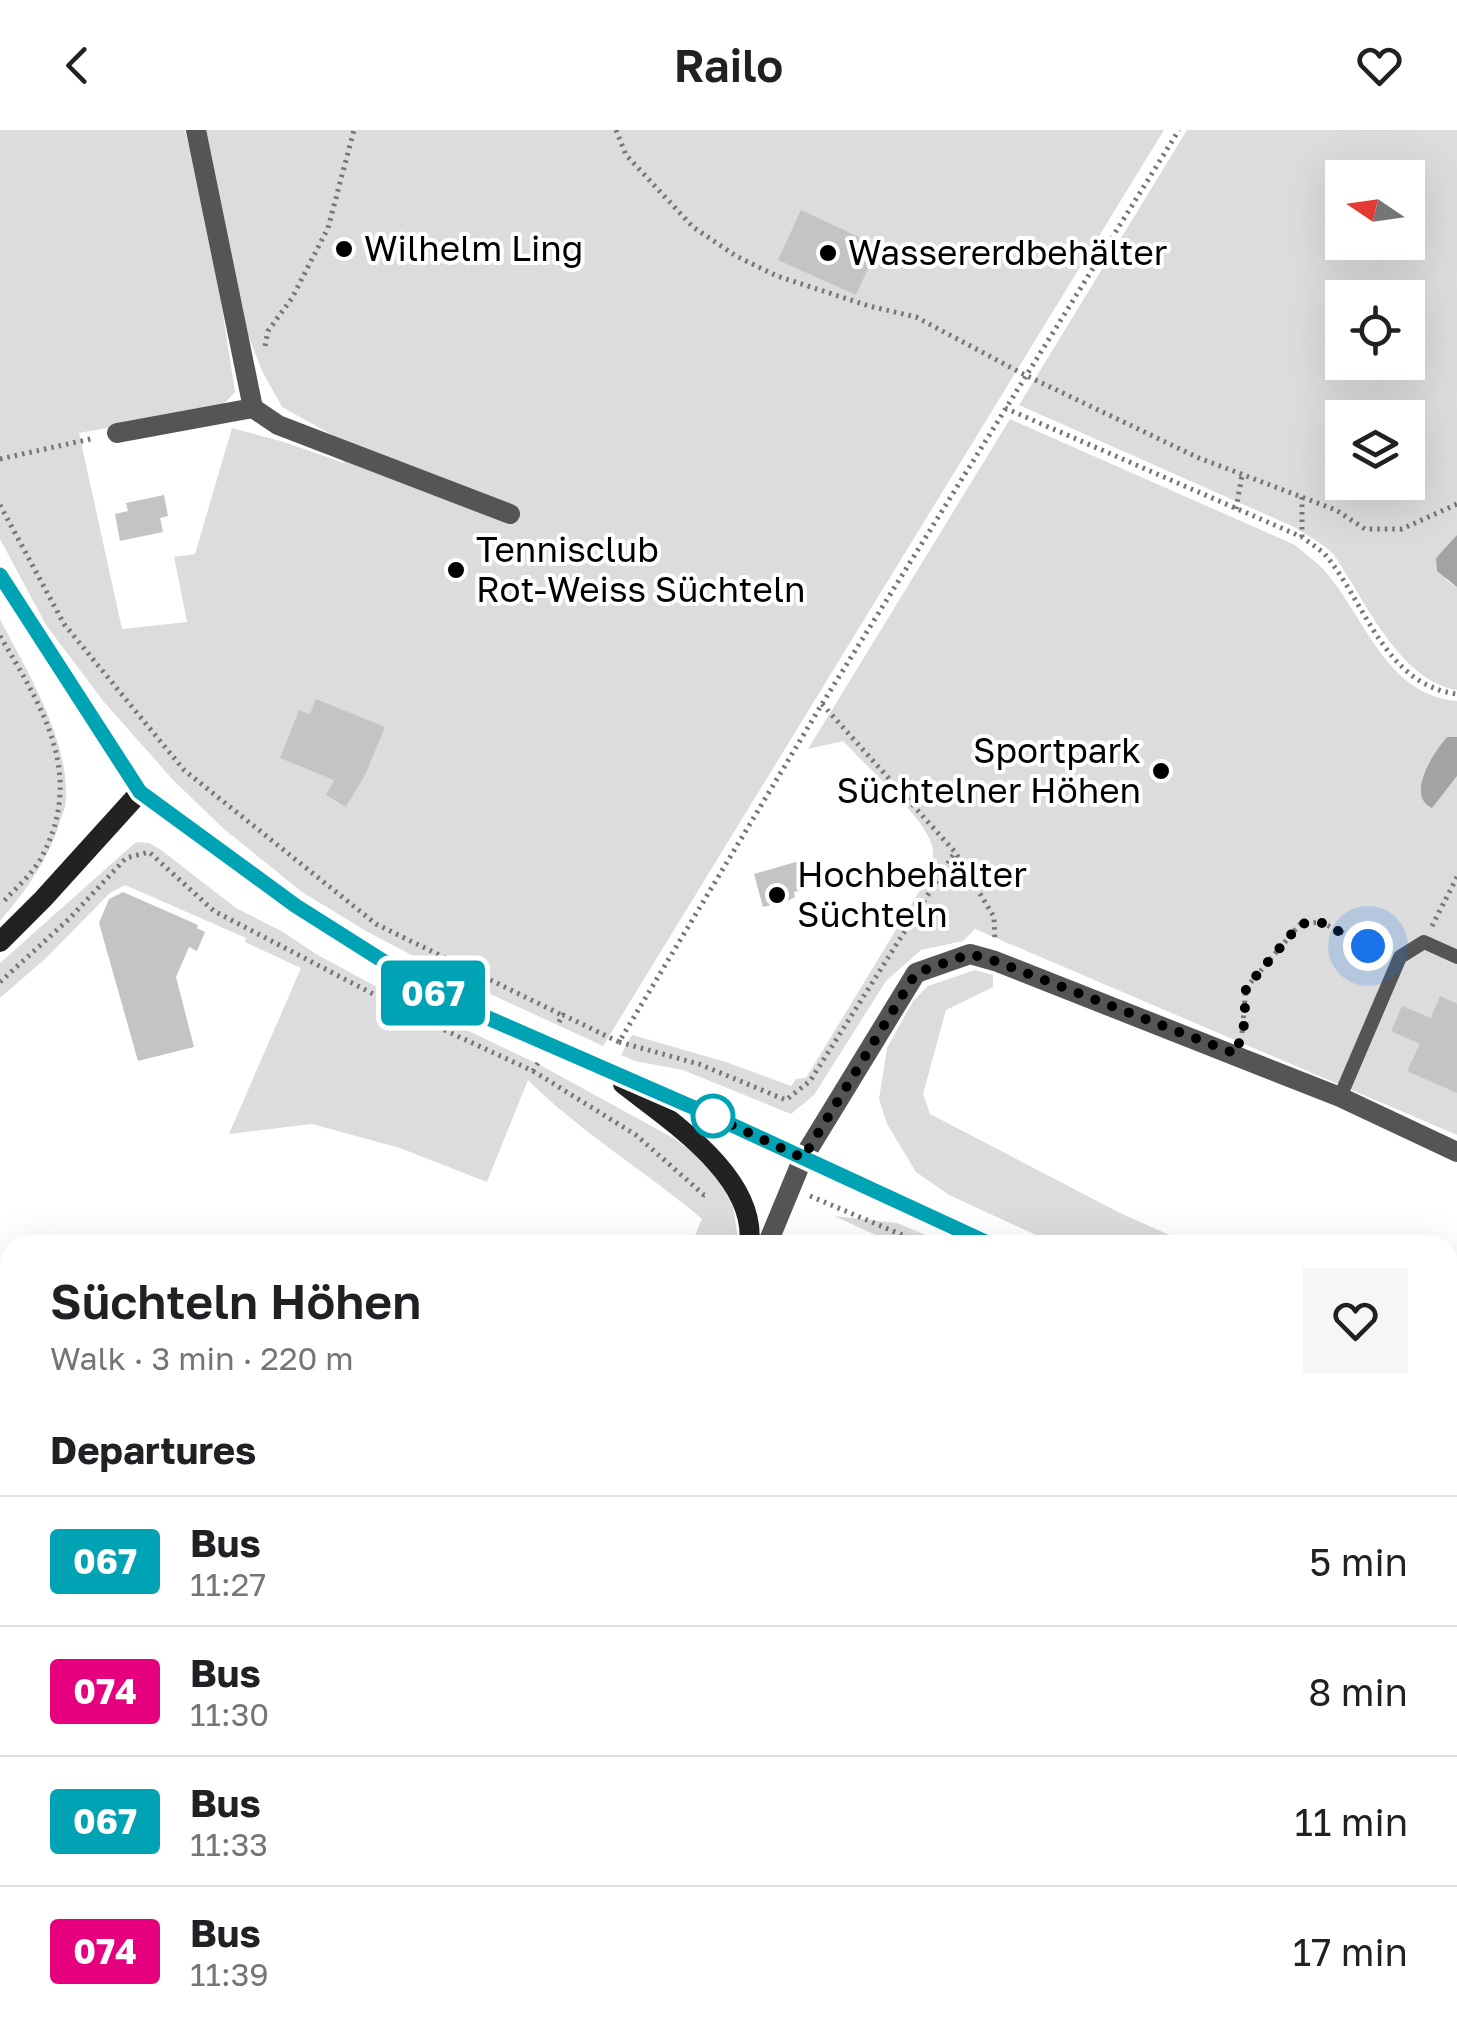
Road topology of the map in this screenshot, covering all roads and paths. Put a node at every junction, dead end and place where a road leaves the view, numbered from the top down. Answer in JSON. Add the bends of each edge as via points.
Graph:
{"nodes":[{"id":1,"x":196,"y":130,"type":"edge"},
{"id":2,"x":354,"y":130,"type":"edge"},
{"id":3,"x":616,"y":130,"type":"edge"},
{"id":4,"x":1180,"y":130,"type":"edge"},
{"id":5,"x":264,"y":350,"type":"dead end"},
{"id":6,"x":1025,"y":375,"type":"junction"},
{"id":7,"x":253,"y":408,"type":"junction"},
{"id":8,"x":1006,"y":408,"type":"junction"},
{"id":9,"x":117,"y":433,"type":"joint"},
{"id":10,"x":0,"y":458,"type":"edge"},
{"id":11,"x":1242,"y":476,"type":"junction"},
{"id":12,"x":1302,"y":497,"type":"junction"},
{"id":13,"x":1457,"y":504,"type":"edge"},
{"id":14,"x":0,"y":506,"type":"edge"},
{"id":15,"x":1236,"y":509,"type":"junction"},
{"id":16,"x":510,"y":514,"type":"dead end"},
{"id":17,"x":1302,"y":538,"type":"junction"},
{"id":18,"x":0,"y":575,"type":"edge"},
{"id":19,"x":0,"y":636,"type":"edge"},
{"id":20,"x":1457,"y":694,"type":"edge"},
{"id":21,"x":822,"y":704,"type":"junction"},
{"id":22,"x":140,"y":792,"type":"junction"},
{"id":23,"x":955,"y":852,"type":"junction"},
{"id":24,"x":1457,"y":878,"type":"edge"},
{"id":25,"x":0,"y":906,"type":"edge"},
{"id":26,"x":0,"y":942,"type":"edge"},
{"id":27,"x":1424,"y":942,"type":"junction"},
{"id":28,"x":1400,"y":957,"type":"junction"},
{"id":29,"x":1457,"y":957,"type":"edge"},
{"id":30,"x":995,"y":961,"type":"junction"},
{"id":31,"x":0,"y":982,"type":"edge"},
{"id":32,"x":562,"y":1015,"type":"junction"},
{"id":33,"x":619,"y":1042,"type":"junction"},
{"id":34,"x":548,"y":1044,"type":"junction"},
{"id":35,"x":1236,"y":1054,"type":"junction"},
{"id":36,"x":602,"y":1068,"type":"junction"},
{"id":37,"x":1340,"y":1097,"type":"junction"},
{"id":38,"x":1457,"y":1152,"type":"edge"},
{"id":39,"x":803,"y":1158,"type":"junction"},
{"id":40,"x":750,"y":1235,"type":"edge"},
{"id":41,"x":770,"y":1235,"type":"edge"},
{"id":42,"x":970,"y":1235,"type":"edge"}],
"edges":[{"from":1,"to":7,"type":"street"},
{"from":2,"to":5,"type":"path","via":[[328,228],[268,331]]},
{"from":3,"to":6,"type":"path","via":[[642,174],[693,227],[736,256],[816,290],[916,317]]},
{"from":4,"to":6,"type":"path"},
{"from":6,"to":8,"type":"path"},
{"from":6,"to":11,"type":"path"},
{"from":7,"to":9,"type":"street"},
{"from":7,"to":16,"type":"street","via":[[278,425]]},
{"from":8,"to":15,"type":"path"},
{"from":8,"to":21,"type":"path"},
{"from":9,"to":10,"type":"path"},
{"from":11,"to":12,"type":"path"},
{"from":11,"to":15,"type":"path"},
{"from":12,"to":13,"type":"path","via":[[1365,529],[1402,530]]},
{"from":12,"to":17,"type":"path"},
{"from":14,"to":32,"type":"path","via":[[64,624],[184,770],[376,924]]},
{"from":15,"to":17,"type":"path"},
{"from":17,"to":20,"type":"path","via":[[1332,562],[1407,673]]},
{"from":18,"to":22,"type":"main road"},
{"from":19,"to":25,"type":"path","via":[[51,732],[62,778],[57,824],[38,864]]},
{"from":21,"to":23,"type":"path"},
{"from":21,"to":33,"type":"path"},
{"from":22,"to":26,"type":"main road"},
{"from":22,"to":34,"type":"main road","via":[[296,906],[440,997]]},
{"from":23,"to":30,"type":"path","via":[[994,917]]},
{"from":23,"to":33,"type":"path","via":[[810,1081],[786,1100],[699,1064]]},
{"from":24,"to":27,"type":"path"},
{"from":27,"to":28,"type":"lane"},
{"from":27,"to":29,"type":"lane"},
{"from":28,"to":35,"type":"path","via":[[1320,922],[1300,924],[1246,988]]},
{"from":28,"to":37,"type":"lane"},
{"from":30,"to":35,"type":"street"},
{"from":30,"to":39,"type":"street","via":[[970,954],[916,973]]},
{"from":31,"to":34,"type":"path","via":[[126,858],[149,852],[214,910],[425,1021],[533,1071]]},
{"from":32,"to":33,"type":"path"},
{"from":32,"to":34,"type":"path"},
{"from":34,"to":36,"type":"main road"},
{"from":35,"to":37,"type":"street"},
{"from":36,"to":39,"type":"main road"},
{"from":36,"to":40,"type":"main road","via":[[706,1150],[734,1186]]},
{"from":37,"to":38,"type":"street"},
{"from":39,"to":41,"type":"street"},
{"from":39,"to":42,"type":"main road"}]}
